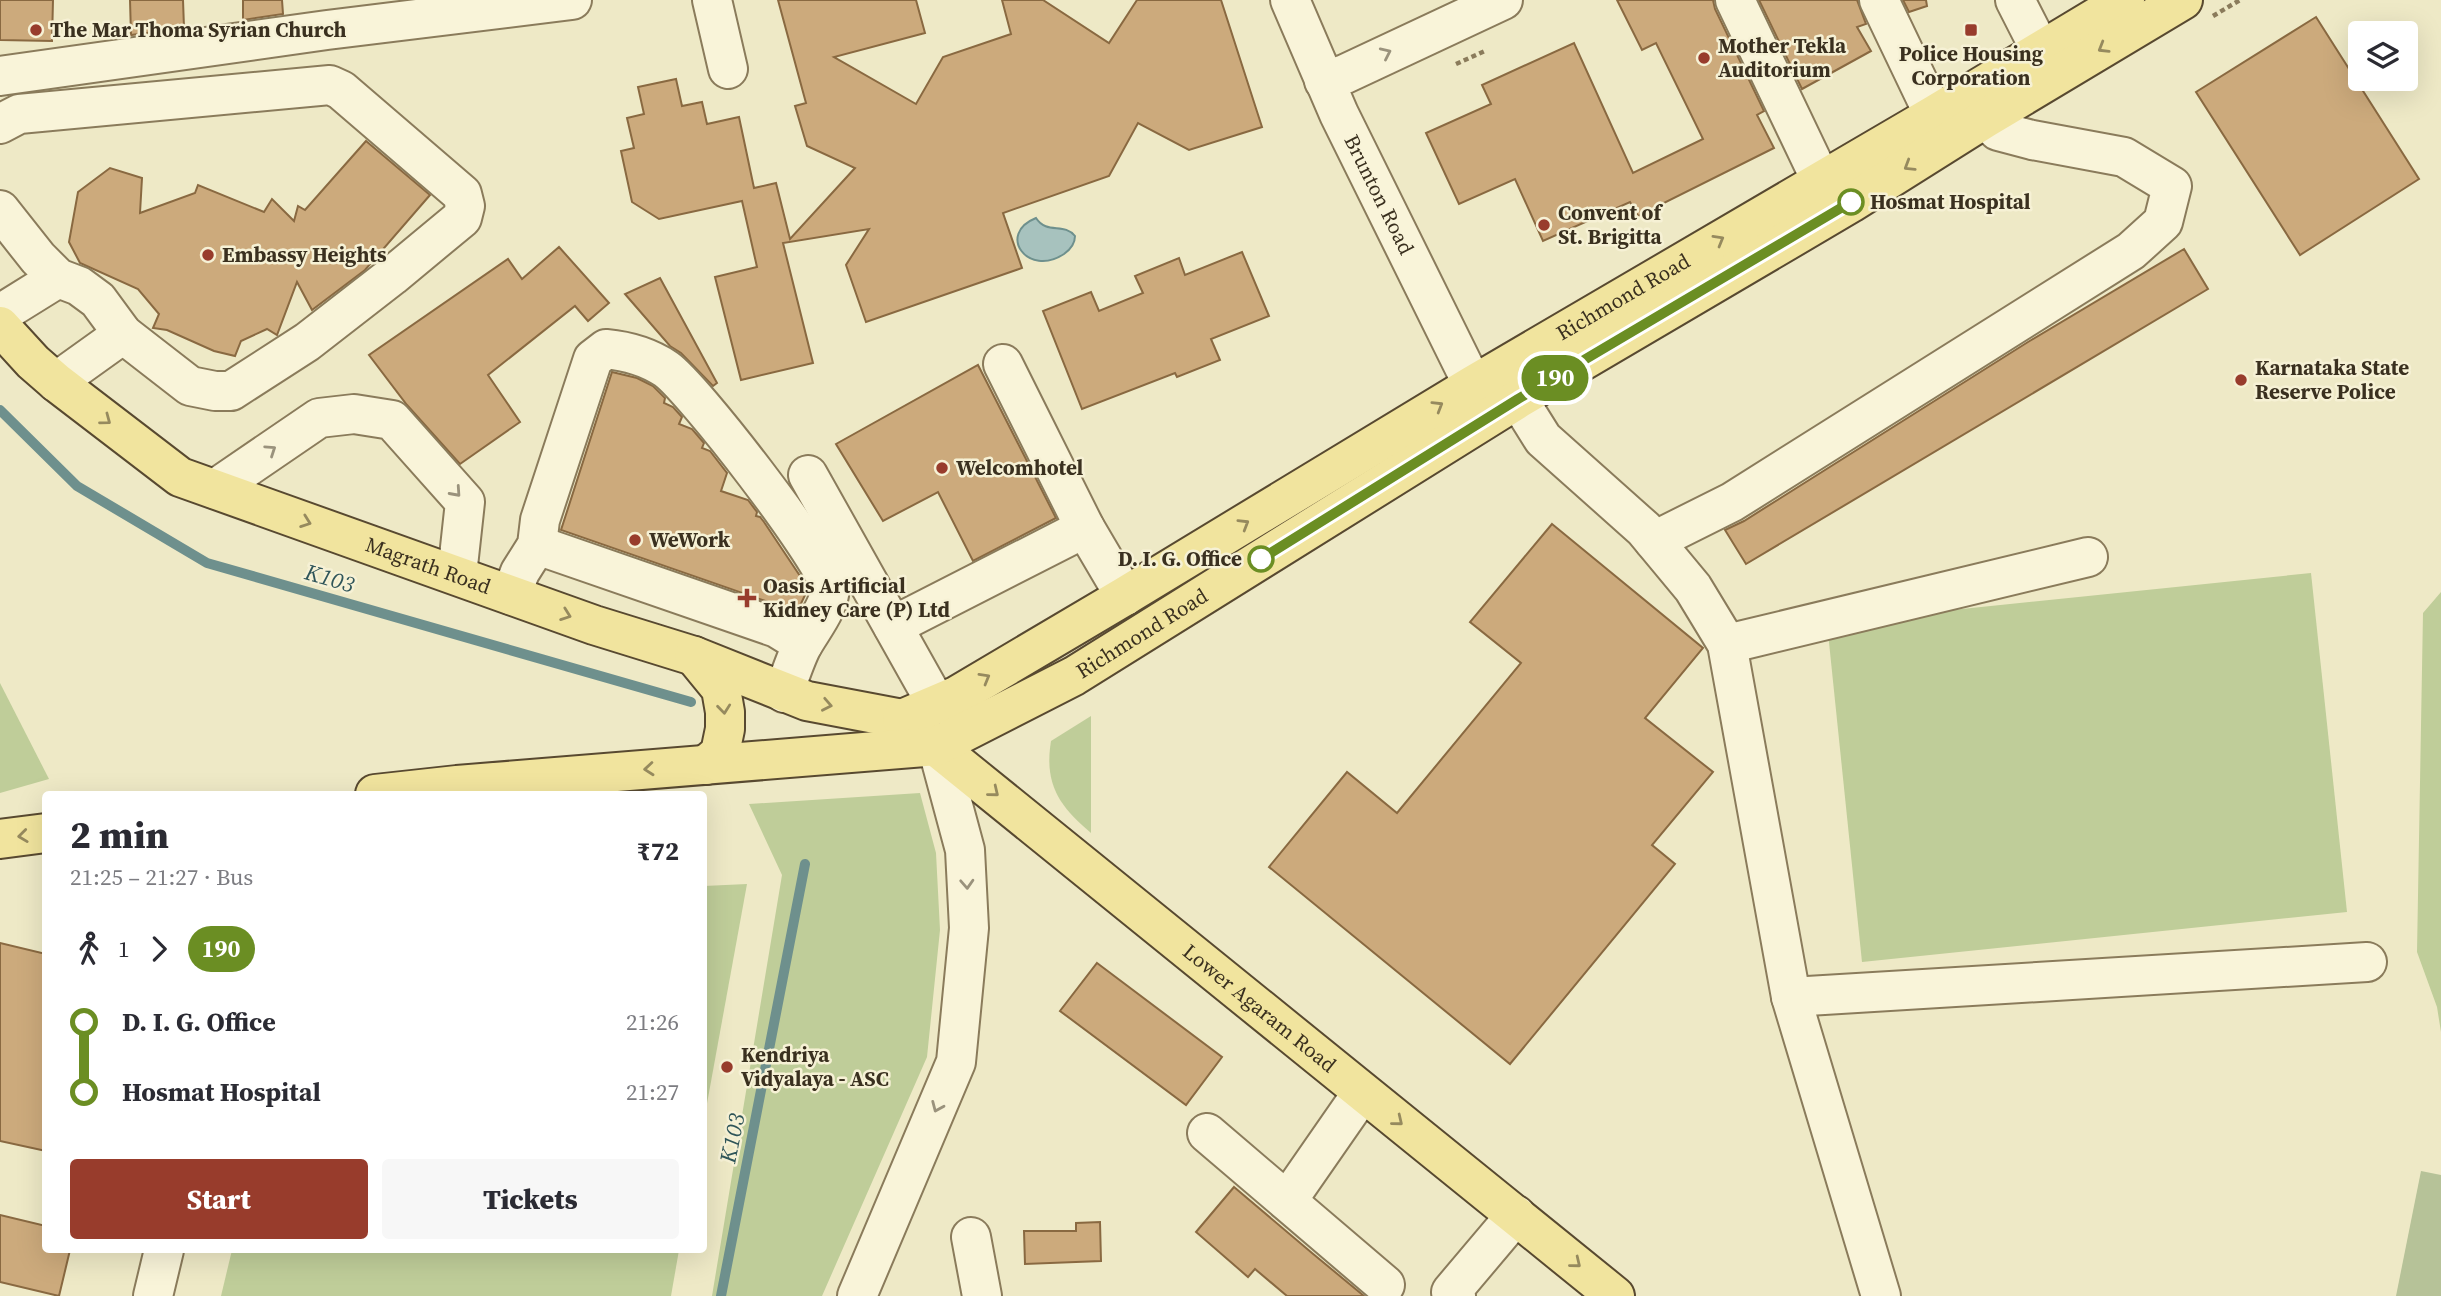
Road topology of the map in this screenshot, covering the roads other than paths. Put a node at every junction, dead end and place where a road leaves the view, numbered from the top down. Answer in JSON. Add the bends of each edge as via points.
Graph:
{"nodes":[{"id":1,"x":572,"y":0,"type":"edge"},
{"id":2,"x":712,"y":0,"type":"edge"},
{"id":3,"x":1290,"y":0,"type":"edge"},
{"id":4,"x":1503,"y":0,"type":"edge"},
{"id":5,"x":1735,"y":0,"type":"edge"},
{"id":6,"x":1879,"y":0,"type":"edge"},
{"id":7,"x":2015,"y":0,"type":"edge"},
{"id":8,"x":2182,"y":0,"type":"edge"},
{"id":9,"x":2137,"y":7,"type":"edge"},
{"id":10,"x":326,"y":15,"type":"edge"},
{"id":11,"x":2041,"y":51,"type":"junction"},
{"id":12,"x":728,"y":69,"type":"dead end"},
{"id":13,"x":0,"y":76,"type":"edge"},
{"id":14,"x":1324,"y":81,"type":"junction"},
{"id":15,"x":1934,"y":115,"type":"junction"},
{"id":16,"x":1986,"y":118,"type":"junction"},
{"id":17,"x":0,"y":124,"type":"edge"},
{"id":18,"x":1821,"y":180,"type":"junction"},
{"id":19,"x":0,"y":209,"type":"edge"},
{"id":20,"x":58,"y":278,"type":"junction"},
{"id":21,"x":0,"y":314,"type":"edge"},
{"id":22,"x":0,"y":326,"type":"edge"},
{"id":23,"x":123,"y":334,"type":"junction"},
{"id":24,"x":1003,"y":364,"type":"dead end"},
{"id":25,"x":56,"y":383,"type":"junction"},
{"id":26,"x":1496,"y":399,"type":"junction"},
{"id":27,"x":808,"y":475,"type":"dead end"},
{"id":28,"x":215,"y":489,"type":"junction"},
{"id":29,"x":1085,"y":528,"type":"junction"},
{"id":30,"x":1654,"y":541,"type":"junction"},
{"id":31,"x":537,"y":545,"type":"junction"},
{"id":32,"x":2088,"y":557,"type":"dead end"},
{"id":33,"x":457,"y":575,"type":"junction"},
{"id":34,"x":511,"y":595,"type":"junction"},
{"id":35,"x":1125,"y":596,"type":"junction"},
{"id":36,"x":893,"y":626,"type":"junction"},
{"id":37,"x":803,"y":644,"type":"junction"},
{"id":38,"x":1727,"y":644,"type":"junction"},
{"id":39,"x":694,"y":656,"type":"junction"},
{"id":40,"x":783,"y":693,"type":"junction"},
{"id":41,"x":919,"y":712,"type":"junction"},
{"id":42,"x":937,"y":746,"type":"junction"},
{"id":43,"x":706,"y":765,"type":"junction"},
{"id":44,"x":402,"y":791,"type":"edge"},
{"id":45,"x":42,"y":834,"type":"edge"},
{"id":46,"x":0,"y":839,"type":"edge"},
{"id":47,"x":2367,"y":962,"type":"dead end"},
{"id":48,"x":1791,"y":997,"type":"junction"},
{"id":49,"x":1362,"y":1093,"type":"junction"},
{"id":50,"x":1207,"y":1133,"type":"dead end"},
{"id":51,"x":1287,"y":1201,"type":"junction"},
{"id":52,"x":1516,"y":1215,"type":"junction"},
{"id":53,"x":971,"y":1237,"type":"dead end"},
{"id":54,"x":163,"y":1253,"type":"edge"},
{"id":55,"x":1385,"y":1285,"type":"dead end"},
{"id":56,"x":153,"y":1296,"type":"edge"},
{"id":57,"x":857,"y":1296,"type":"edge"},
{"id":58,"x":982,"y":1296,"type":"edge"},
{"id":59,"x":1456,"y":1296,"type":"edge"},
{"id":60,"x":1615,"y":1296,"type":"edge"},
{"id":61,"x":1881,"y":1296,"type":"edge"}],
"edges":[{"from":1,"to":10,"type":"street"},
{"from":2,"to":12,"type":"street"},
{"from":3,"to":14,"type":"street","name":"Brunton Road"},
{"from":14,"to":4,"type":"street","one_way":true},
{"from":5,"to":18,"type":"street"},
{"from":6,"to":15,"type":"street"},
{"from":7,"to":11,"type":"street"},
{"from":8,"to":9,"type":"main road","name":"Richmond Road"},
{"from":9,"to":11,"type":"main road","name":"Richmond Road"},
{"from":9,"to":16,"type":"main road","name":"Richmond Road","one_way":true},
{"from":10,"to":13,"type":"street"},
{"from":11,"to":15,"type":"main road","name":"Richmond Road"},
{"from":14,"to":26,"type":"street","name":"Brunton Road","via":[[1452,345]]},
{"from":15,"to":18,"type":"main road","name":"Richmond Road"},
{"from":16,"to":26,"type":"main road","name":"Richmond Road","one_way":true,"via":[[1851,202]]},
{"from":16,"to":30,"type":"street","via":[[1998,131],[2124,157],[2172,186],[2164,222],[2131,251],[1732,502]]},
{"from":17,"to":23,"type":"street","via":[[19,114],[330,85],[462,194],[462,218],[307,342],[231,391],[190,386]]},
{"from":26,"to":18,"type":"main road","name":"Richmond Road","one_way":true},
{"from":19,"to":20,"type":"street"},
{"from":20,"to":21,"type":"street"},
{"from":20,"to":23,"type":"street","via":[[98,300]]},
{"from":22,"to":25,"type":"main road","name":"Magrath Road"},
{"from":23,"to":25,"type":"street"},
{"from":24,"to":29,"type":"street"},
{"from":25,"to":28,"type":"main road","name":"Magrath Road","one_way":true,"via":[[180,477]]},
{"from":26,"to":30,"type":"street","name":"Brunton Road"},
{"from":35,"to":26,"type":"main road","name":"Richmond Road","one_way":true},
{"from":26,"to":42,"type":"main road","name":"Richmond Road","via":[[1074,676]]},
{"from":27,"to":36,"type":"street"},
{"from":28,"to":33,"type":"main road","name":"Magrath Road","one_way":true},
{"from":28,"to":33,"type":"street","one_way":true,"via":[[320,418],[354,414],[392,420],[465,502]]},
{"from":29,"to":35,"type":"street"},
{"from":29,"to":36,"type":"street"},
{"from":30,"to":38,"type":"street","name":"Brunton Road","via":[[1693,588]]},
{"from":31,"to":34,"type":"street"},
{"from":31,"to":37,"type":"street","via":[[777,628]]},
{"from":31,"to":37,"type":"street","via":[[540,520],[593,359],[606,349],[629,351],[667,369],[706,412],[823,570],[830,589]]},
{"from":32,"to":38,"type":"street"},
{"from":33,"to":34,"type":"main road","name":"Magrath Road"},
{"from":34,"to":39,"type":"main road","name":"Magrath Road","one_way":true},
{"from":41,"to":35,"type":"main road","name":"Richmond Road","one_way":true},
{"from":36,"to":41,"type":"street"},
{"from":37,"to":40,"type":"street"},
{"from":38,"to":48,"type":"street"},
{"from":39,"to":40,"type":"main road","name":"Magrath Road"},
{"from":39,"to":43,"type":"main road","one_way":true,"via":[[721,689],[725,712],[720,753]]},
{"from":40,"to":41,"type":"main road","name":"Magrath Road","one_way":true,"via":[[807,701]]},
{"from":41,"to":42,"type":"main road","name":"Lower Agaram Road"},
{"from":42,"to":43,"type":"main road","name":"Richmond Road"},
{"from":42,"to":49,"type":"main road","name":"Lower Agaram Road","one_way":true},
{"from":42,"to":57,"type":"street","one_way":true,"via":[[965,850],[969,928],[956,1062]]},
{"from":43,"to":44,"type":"main road","name":"Richmond Road","one_way":true},
{"from":45,"to":46,"type":"main road","one_way":true},
{"from":47,"to":48,"type":"street"},
{"from":48,"to":61,"type":"street"},
{"from":49,"to":51,"type":"street"},
{"from":49,"to":52,"type":"main road","name":"Lower Agaram Road","one_way":true},
{"from":50,"to":51,"type":"street"},
{"from":51,"to":55,"type":"street"},
{"from":52,"to":59,"type":"street","via":[[1451,1292]]},
{"from":52,"to":60,"type":"main road","name":"Lower Agaram Road","one_way":true},
{"from":53,"to":58,"type":"street"},
{"from":54,"to":56,"type":"street"}]}
